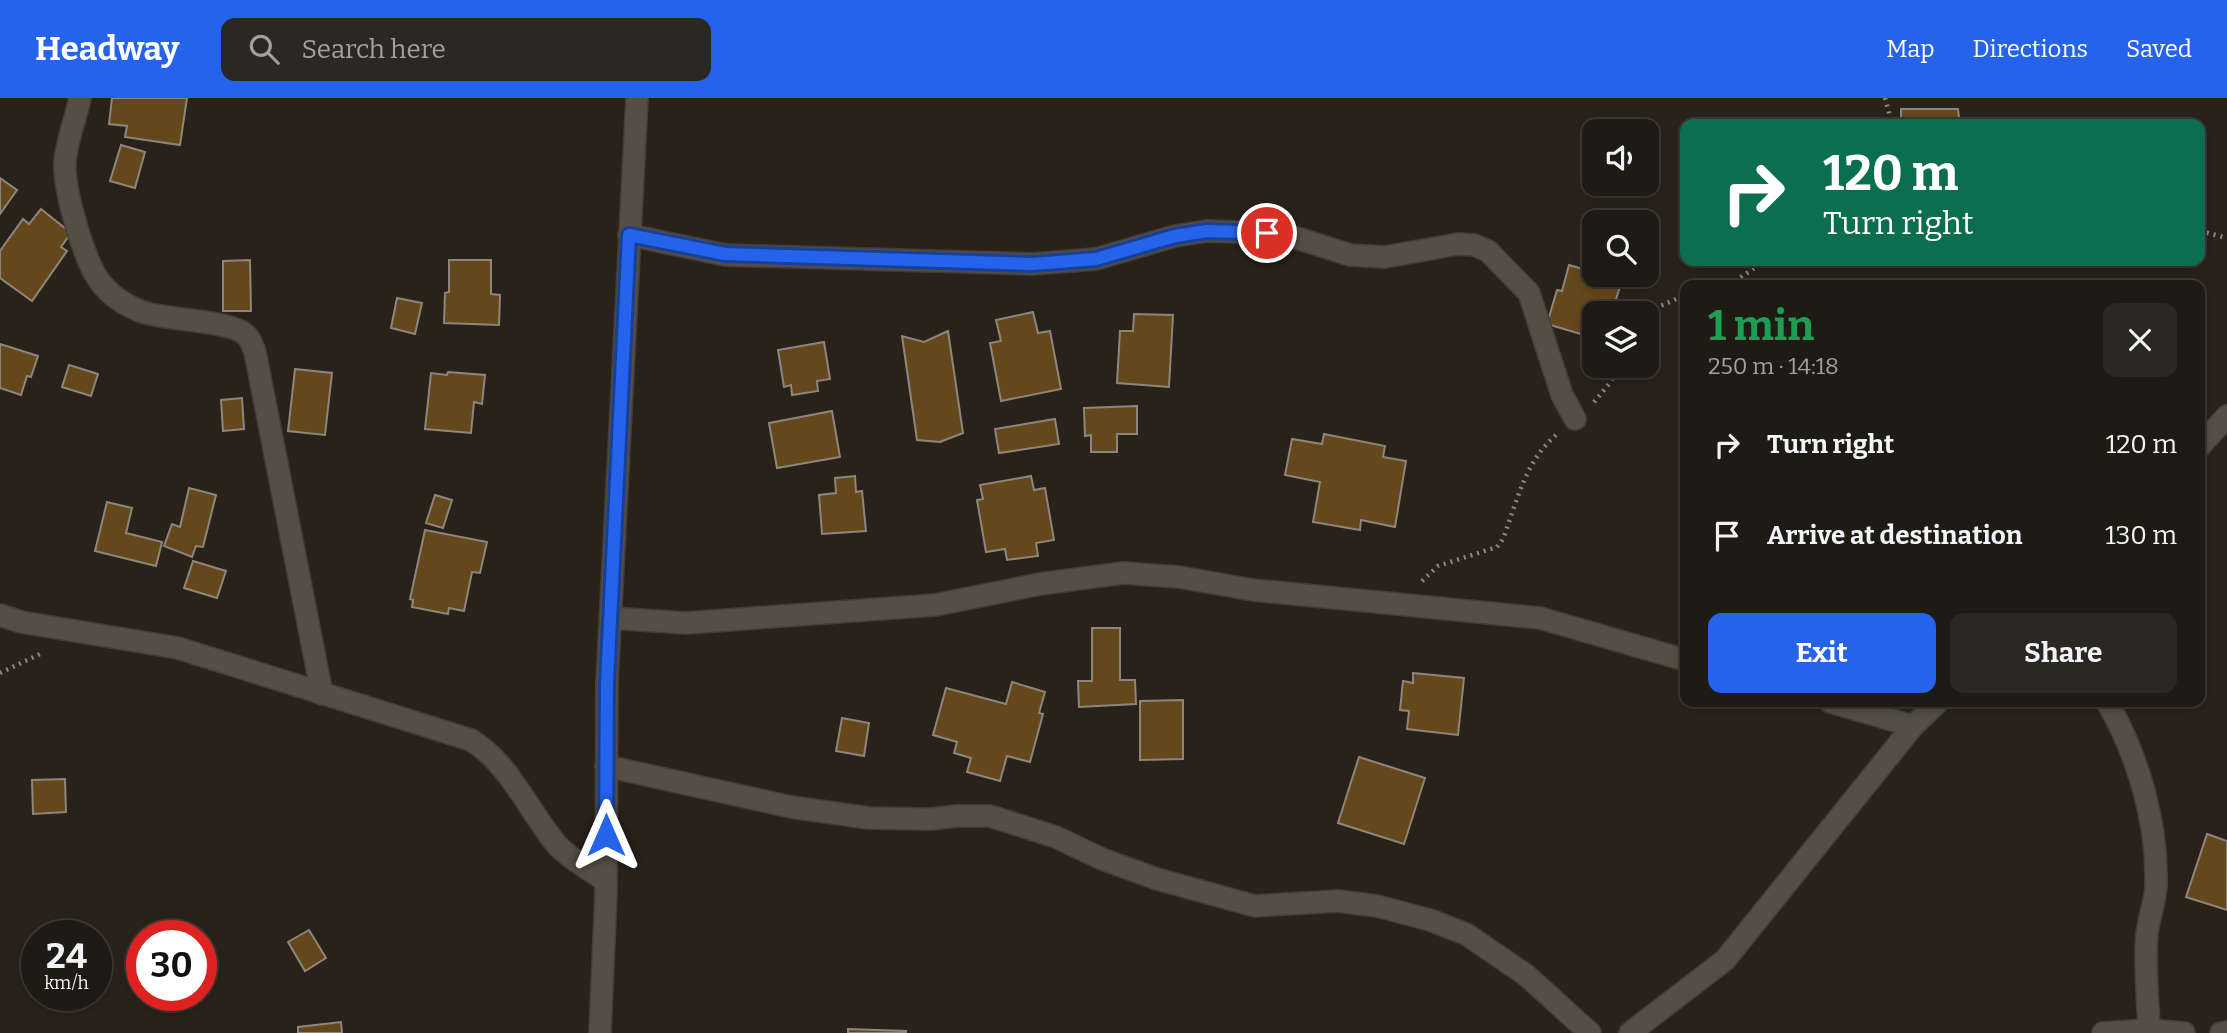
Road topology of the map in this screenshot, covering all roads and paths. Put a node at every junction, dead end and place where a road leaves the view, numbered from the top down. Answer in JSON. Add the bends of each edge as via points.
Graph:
{"nodes":[{"id":1,"x":80,"y":98,"type":"edge"},
{"id":2,"x":637,"y":98,"type":"edge"},
{"id":3,"x":1885,"y":98,"type":"edge"},
{"id":4,"x":1891,"y":119,"type":"edge"},
{"id":5,"x":2205,"y":232,"type":"edge"},
{"id":6,"x":629,"y":235,"type":"junction"},
{"id":7,"x":2227,"y":238,"type":"edge"},
{"id":8,"x":1758,"y":266,"type":"edge"},
{"id":9,"x":1736,"y":280,"type":"edge"},
{"id":10,"x":1680,"y":297,"type":"edge"},
{"id":11,"x":1659,"y":307,"type":"edge"},
{"id":12,"x":1613,"y":378,"type":"edge"},
{"id":13,"x":2227,"y":416,"type":"edge"},
{"id":14,"x":1575,"y":419,"type":"junction"},
{"id":15,"x":2205,"y":440,"type":"edge"},
{"id":16,"x":1400,"y":604,"type":"junction"},
{"id":17,"x":0,"y":615,"type":"edge"},
{"id":18,"x":610,"y":618,"type":"junction"},
{"id":19,"x":1680,"y":659,"type":"edge"},
{"id":20,"x":322,"y":694,"type":"junction"},
{"id":21,"x":1847,"y":707,"type":"edge"},
{"id":22,"x":1933,"y":707,"type":"edge"},
{"id":23,"x":2109,"y":707,"type":"edge"},
{"id":24,"x":1913,"y":726,"type":"junction"},
{"id":25,"x":606,"y":766,"type":"junction"},
{"id":26,"x":606,"y":881,"type":"junction"},
{"id":27,"x":2149,"y":1030,"type":"junction"},
{"id":28,"x":2227,"y":1032,"type":"edge"},
{"id":29,"x":600,"y":1033,"type":"edge"},
{"id":30,"x":1590,"y":1033,"type":"edge"},
{"id":31,"x":1630,"y":1033,"type":"edge"},
{"id":32,"x":2103,"y":1033,"type":"edge"},
{"id":33,"x":2184,"y":1033,"type":"edge"},
{"id":34,"x":2221,"y":1033,"type":"edge"}],
"edges":[{"from":1,"to":20,"type":"street","via":[[65,161],[67,182],[90,264],[100,282],[116,298],[142,312],[233,328],[248,336],[255,352]]},
{"from":2,"to":6,"type":"street"},
{"from":3,"to":4,"type":"path"},
{"from":5,"to":7,"type":"path"},
{"from":6,"to":14,"type":"street","via":[[725,254],[1033,264],[1096,259],[1207,231],[1267,233],[1350,255],[1385,257],[1474,245],[1488,251],[1529,293],[1562,395]]},
{"from":6,"to":18,"type":"street"},
{"from":8,"to":9,"type":"path"},
{"from":10,"to":11,"type":"path"},
{"from":12,"to":14,"type":"path"},
{"from":13,"to":15,"type":"street"},
{"from":14,"to":16,"type":"path","via":[[1535,458],[1497,547],[1438,566]]},
{"from":16,"to":18,"type":"street","via":[[1123,573],[935,605],[686,623]]},
{"from":16,"to":19,"type":"street","via":[[1540,618]]},
{"from":17,"to":20,"type":"street","via":[[178,648]]},
{"from":18,"to":25,"type":"street"},
{"from":20,"to":26,"type":"street","via":[[471,740],[487,750],[559,847]]},
{"from":21,"to":24,"type":"street"},
{"from":22,"to":24,"type":"street"},
{"from":23,"to":27,"type":"street","via":[[2135,762],[2155,851],[2156,889],[2146,959]]},
{"from":24,"to":31,"type":"street","via":[[1725,960]]},
{"from":25,"to":26,"type":"street"},
{"from":25,"to":30,"type":"street","via":[[791,807],[869,818],[990,816],[1056,837],[1157,879],[1255,906],[1338,901],[1430,920],[1466,934],[1525,975]]},
{"from":26,"to":29,"type":"street"},
{"from":27,"to":32,"type":"street"},
{"from":27,"to":33,"type":"street"},
{"from":28,"to":34,"type":"street"}]}
